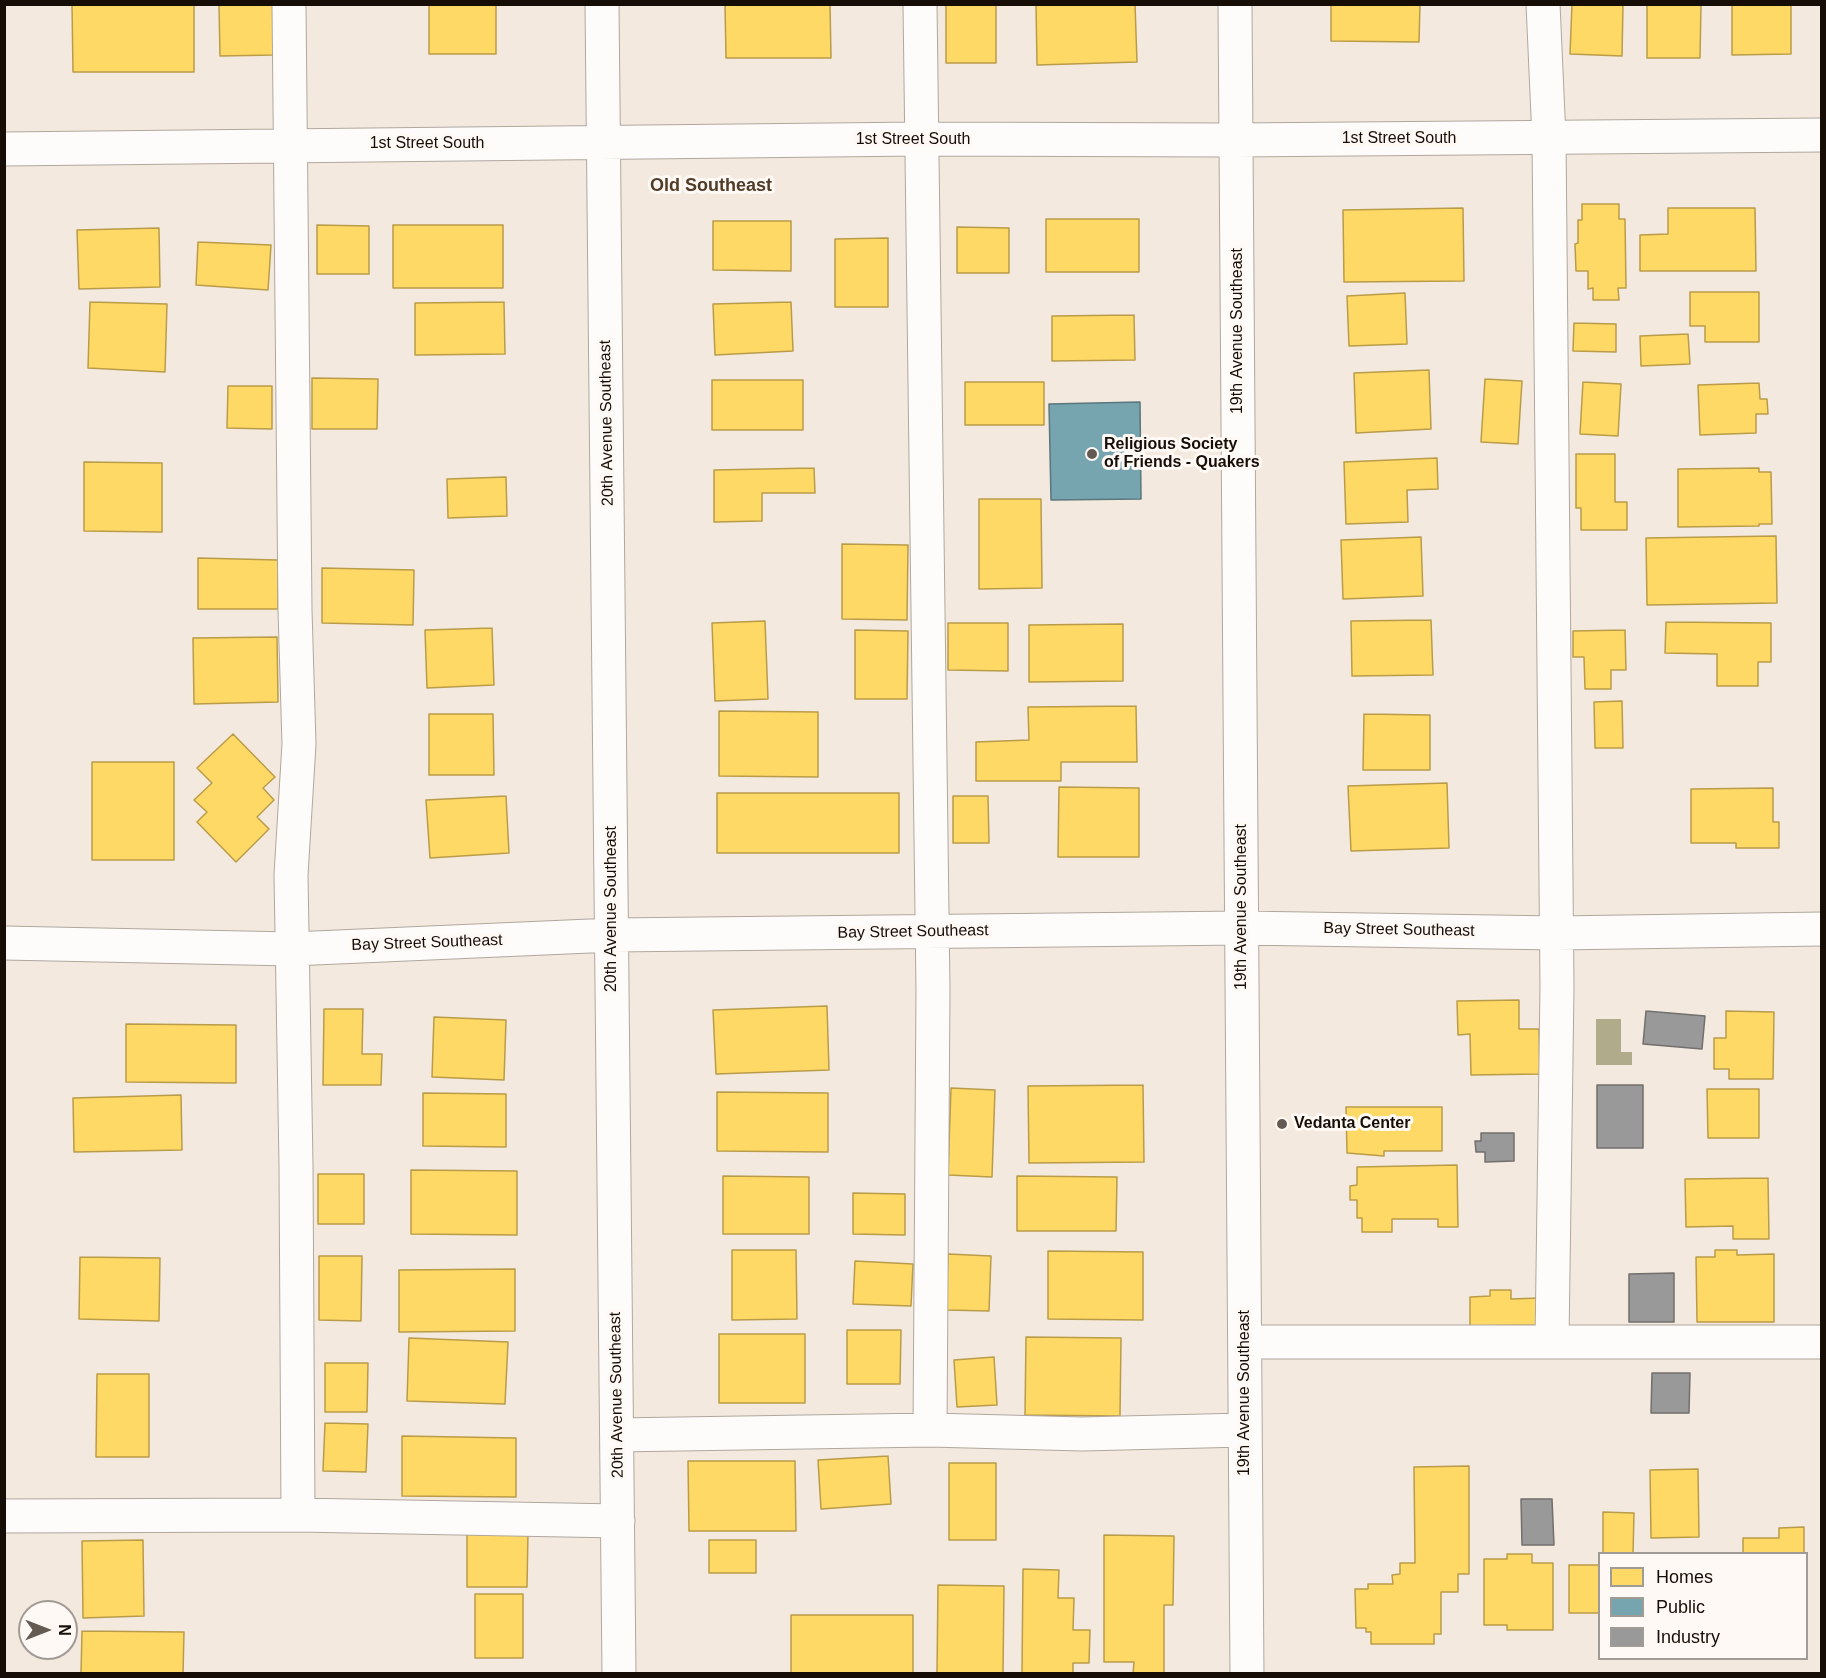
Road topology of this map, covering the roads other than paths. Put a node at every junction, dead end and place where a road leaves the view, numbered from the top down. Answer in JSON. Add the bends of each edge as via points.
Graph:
{"nodes":[{"id":1,"x":289,"y":4,"type":"edge"},
{"id":2,"x":603,"y":4,"type":"edge"},
{"id":3,"x":920,"y":4,"type":"edge"},
{"id":4,"x":1235,"y":4,"type":"edge"},
{"id":5,"x":1543,"y":4,"type":"edge"},
{"id":6,"x":1821,"y":135,"type":"edge"},
{"id":7,"x":1549,"y":138,"type":"junction"},
{"id":8,"x":920,"y":139,"type":"junction"},
{"id":9,"x":1236,"y":140,"type":"junction"},
{"id":10,"x":604,"y":144,"type":"junction"},
{"id":11,"x":291,"y":145,"type":"junction"},
{"id":12,"x":4,"y":150,"type":"edge"},
{"id":13,"x":1242,"y":928,"type":"junction"},
{"id":14,"x":1821,"y":929,"type":"edge"},
{"id":15,"x":932,"y":932,"type":"junction"},
{"id":16,"x":1557,"y":933,"type":"junction"},
{"id":17,"x":613,"y":935,"type":"junction"},
{"id":18,"x":4,"y":943,"type":"edge"},
{"id":19,"x":292,"y":949,"type":"junction"},
{"id":20,"x":1245,"y":1342,"type":"junction"},
{"id":21,"x":1552,"y":1342,"type":"junction"},
{"id":22,"x":1821,"y":1342,"type":"edge"},
{"id":23,"x":930,"y":1430,"type":"junction"},
{"id":24,"x":1245,"y":1430,"type":"junction"},
{"id":25,"x":617,"y":1435,"type":"junction"},
{"id":26,"x":298,"y":1515,"type":"junction"},
{"id":27,"x":4,"y":1516,"type":"edge"},
{"id":28,"x":618,"y":1521,"type":"junction"},
{"id":29,"x":619,"y":1674,"type":"edge"},
{"id":30,"x":1247,"y":1674,"type":"edge"}],
"edges":[{"from":1,"to":11,"type":"street"},
{"from":2,"to":10,"type":"street","name":"20th Avenue Southeast"},
{"from":3,"to":8,"type":"street"},
{"from":4,"to":9,"type":"street","name":"19th Avenue Southeast"},
{"from":5,"to":7,"type":"street"},
{"from":6,"to":7,"type":"street","name":"1st Street South"},
{"from":7,"to":9,"type":"street","name":"1st Street South"},
{"from":7,"to":16,"type":"street"},
{"from":8,"to":9,"type":"street","name":"1st Street South"},
{"from":8,"to":10,"type":"street","name":"1st Street South"},
{"from":8,"to":15,"type":"street"},
{"from":9,"to":13,"type":"street","name":"19th Avenue Southeast"},
{"from":10,"to":11,"type":"street","name":"1st Street South"},
{"from":10,"to":17,"type":"street","name":"20th Avenue Southeast"},
{"from":11,"to":12,"type":"street","name":"1st Street South"},
{"from":11,"to":19,"type":"street","via":[[299,744],[291,875]]},
{"from":13,"to":15,"type":"street","name":"Bay Street Southeast"},
{"from":13,"to":16,"type":"street","name":"Bay Street Southeast"},
{"from":13,"to":20,"type":"street","name":"19th Avenue Southeast"},
{"from":14,"to":16,"type":"street","name":"Bay Street Southeast"},
{"from":15,"to":17,"type":"street","name":"Bay Street Southeast"},
{"from":15,"to":23,"type":"street"},
{"from":16,"to":21,"type":"street"},
{"from":17,"to":19,"type":"street","name":"Bay Street Southeast"},
{"from":17,"to":25,"type":"street","name":"20th Avenue Southeast"},
{"from":18,"to":19,"type":"street","name":"Bay Street Southeast"},
{"from":19,"to":26,"type":"street"},
{"from":20,"to":21,"type":"street"},
{"from":20,"to":24,"type":"street","name":"19th Avenue Southeast"},
{"from":21,"to":22,"type":"street"},
{"from":23,"to":24,"type":"street","via":[[1082,1434]]},
{"from":23,"to":25,"type":"street"},
{"from":24,"to":30,"type":"street","name":"19th Avenue Southeast"},
{"from":25,"to":28,"type":"street","name":"20th Avenue Southeast"},
{"from":26,"to":27,"type":"street"},
{"from":26,"to":28,"type":"street"},
{"from":28,"to":29,"type":"street","name":"20th Avenue Southeast"}]}
